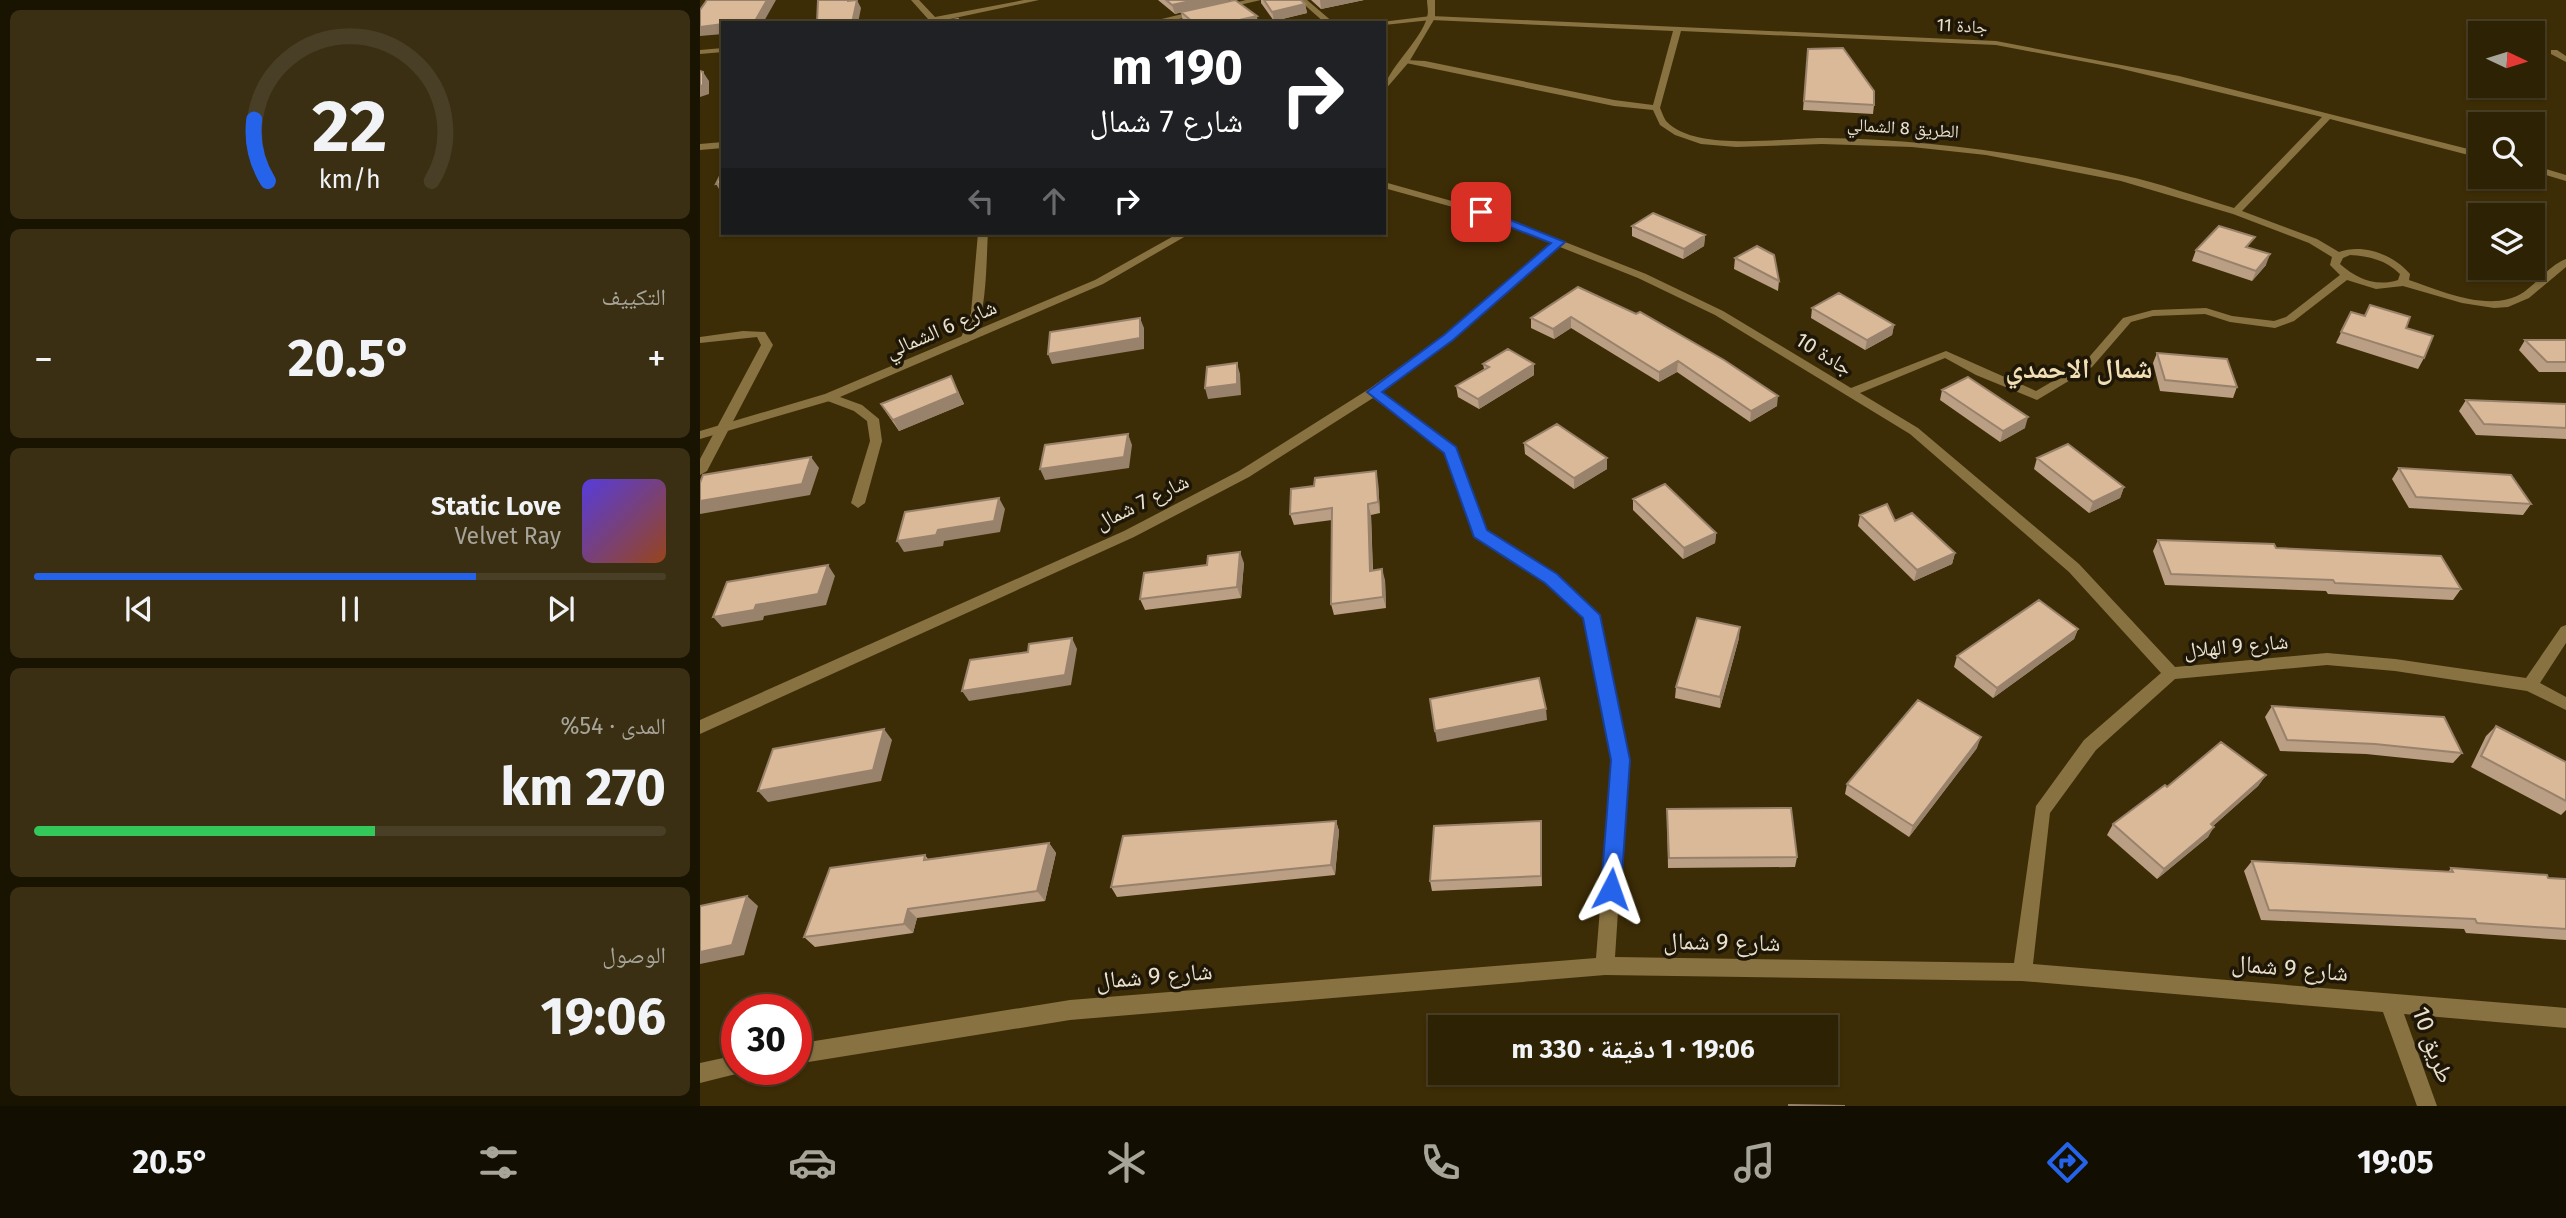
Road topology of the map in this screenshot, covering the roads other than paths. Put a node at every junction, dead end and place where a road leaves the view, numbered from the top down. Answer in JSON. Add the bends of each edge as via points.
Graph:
{"nodes":[{"id":1,"x":915,"y":0,"type":"edge"},
{"id":2,"x":1035,"y":0,"type":"edge"},
{"id":3,"x":1257,"y":0,"type":"edge"},
{"id":4,"x":1303,"y":0,"type":"edge"},
{"id":5,"x":1431,"y":0,"type":"edge"},
{"id":6,"x":1217,"y":9,"type":"edge"},
{"id":7,"x":1203,"y":11,"type":"edge"},
{"id":8,"x":1431,"y":18,"type":"junction"},
{"id":9,"x":933,"y":20,"type":"junction"},
{"id":10,"x":928,"y":21,"type":"edge"},
{"id":11,"x":1158,"y":21,"type":"edge"},
{"id":12,"x":1327,"y":21,"type":"edge"},
{"id":13,"x":1386,"y":22,"type":"edge"},
{"id":14,"x":1678,"y":28,"type":"junction"},
{"id":15,"x":721,"y":50,"type":"edge"},
{"id":16,"x":700,"y":52,"type":"edge"},
{"id":17,"x":2554,"y":52,"type":"dead end"},
{"id":18,"x":2566,"y":60,"type":"edge"},
{"id":19,"x":1405,"y":62,"type":"junction"},
{"id":20,"x":1386,"y":86,"type":"edge"},
{"id":21,"x":1656,"y":108,"type":"junction"},
{"id":22,"x":2328,"y":116,"type":"junction"},
{"id":23,"x":721,"y":145,"type":"edge"},
{"id":24,"x":700,"y":147,"type":"edge"},
{"id":25,"x":2468,"y":152,"type":"edge"},
{"id":26,"x":2545,"y":172,"type":"edge"},
{"id":27,"x":2566,"y":178,"type":"edge"},
{"id":28,"x":1386,"y":186,"type":"edge"},
{"id":29,"x":2236,"y":212,"type":"junction"},
{"id":30,"x":983,"y":235,"type":"edge"},
{"id":31,"x":1182,"y":235,"type":"edge"},
{"id":32,"x":1559,"y":242,"type":"junction"},
{"id":33,"x":2338,"y":256,"type":"junction"},
{"id":34,"x":2566,"y":262,"type":"edge"},
{"id":35,"x":2345,"y":276,"type":"junction"},
{"id":36,"x":2403,"y":282,"type":"junction"},
{"id":37,"x":700,"y":340,"type":"edge"},
{"id":38,"x":966,"y":340,"type":"junction"},
{"id":39,"x":1373,"y":392,"type":"junction"},
{"id":40,"x":1849,"y":393,"type":"junction"},
{"id":41,"x":828,"y":397,"type":"junction"},
{"id":42,"x":720,"y":429,"type":"junction"},
{"id":43,"x":700,"y":435,"type":"edge"},
{"id":44,"x":700,"y":471,"type":"edge"},
{"id":45,"x":858,"y":503,"type":"dead end"},
{"id":46,"x":2566,"y":632,"type":"edge"},
{"id":47,"x":2171,"y":673,"type":"junction"},
{"id":48,"x":2530,"y":685,"type":"junction"},
{"id":49,"x":2566,"y":704,"type":"edge"},
{"id":50,"x":700,"y":727,"type":"edge"},
{"id":51,"x":1605,"y":966,"type":"junction"},
{"id":52,"x":2022,"y":972,"type":"junction"},
{"id":53,"x":2390,"y":1003,"type":"junction"},
{"id":54,"x":2566,"y":1018,"type":"edge"},
{"id":55,"x":812,"y":1051,"type":"edge"},
{"id":56,"x":721,"y":1068,"type":"edge"},
{"id":57,"x":700,"y":1073,"type":"edge"},
{"id":58,"x":2427,"y":1106,"type":"edge"}],
"edges":[{"from":1,"to":9,"type":"street"},
{"from":2,"to":9,"type":"street"},
{"from":3,"to":6,"type":"street"},
{"from":4,"to":12,"type":"street"},
{"from":5,"to":8,"type":"street"},
{"from":7,"to":11,"type":"street"},
{"from":8,"to":13,"type":"street","name":"جادة 11"},
{"from":8,"to":14,"type":"street","name":"جادة 11"},
{"from":8,"to":19,"type":"street"},
{"from":9,"to":10,"type":"street"},
{"from":14,"to":21,"type":"street"},
{"from":14,"to":22,"type":"street","name":"جادة 11","via":[[1996,43],[2078,55]]},
{"from":15,"to":16,"type":"street"},
{"from":17,"to":18,"type":"street"},
{"from":19,"to":20,"type":"street"},
{"from":19,"to":21,"type":"street"},
{"from":21,"to":29,"type":"street","name":"الطريق 8 الشمالي","via":[[1663,123],[1701,141],[1912,144],[1986,152],[2123,178]]},
{"from":22,"to":25,"type":"street","name":"جادة 11"},
{"from":22,"to":29,"type":"street"},
{"from":23,"to":24,"type":"street"},
{"from":26,"to":27,"type":"street"},
{"from":28,"to":32,"type":"street","name":"جادة 10","via":[[1481,212]]},
{"from":29,"to":33,"type":"street","name":"الطريق 8 الشمالي","via":[[2313,241]]},
{"from":30,"to":38,"type":"street","via":[[977,313]]},
{"from":31,"to":38,"type":"street","name":"شارع 6 الشمالي","via":[[1099,282]]},
{"from":32,"to":39,"type":"street","name":"شارع 7 شمال","via":[[1448,337]]},
{"from":32,"to":40,"type":"street","name":"جادة 10","via":[[1719,313]]},
{"from":33,"to":35,"type":"street","via":[[2335,265]]},
{"from":33,"to":36,"type":"street","name":"الطريق 8 الشمالي","via":[[2358,253],[2384,258],[2405,274]]},
{"from":34,"to":36,"type":"street","via":[[2517,302],[2491,304],[2451,298]]},
{"from":35,"to":36,"type":"street","via":[[2377,287]]},
{"from":35,"to":40,"type":"street","via":[[2290,319],[2275,325],[2206,311],[2153,313],[2127,320],[2088,365],[2037,396],[1946,354]]},
{"from":37,"to":42,"type":"street","via":[[761,334],[767,345]]},
{"from":38,"to":41,"type":"street","name":"شارع 6 الشمالي"},
{"from":39,"to":50,"type":"street","name":"شارع 7 شمال","via":[[1244,474],[1129,534]]},
{"from":39,"to":51,"type":"street","via":[[1451,450],[1480,533],[1551,578],[1591,615],[1620,760]]},
{"from":40,"to":47,"type":"street","name":"جادة 10","via":[[1914,431],[2074,568]]},
{"from":41,"to":42,"type":"street","name":"شارع 6 الشمالي"},
{"from":41,"to":45,"type":"street","via":[[873,419],[877,441]]},
{"from":42,"to":43,"type":"street","name":"شارع 6 الشمالي"},
{"from":42,"to":44,"type":"street"},
{"from":46,"to":48,"type":"street"},
{"from":47,"to":48,"type":"street","name":"شارع 9 الهلال","via":[[2327,659]]},
{"from":47,"to":52,"type":"street","name":"شارع 9 الهلال","via":[[2090,746],[2042,811]]},
{"from":48,"to":49,"type":"street","name":"شارع 9 الهلال"},
{"from":51,"to":52,"type":"street","name":"شارع 9 شمال"},
{"from":51,"to":55,"type":"street","name":"شارع 9 شمال","via":[[1070,1010]]},
{"from":52,"to":53,"type":"street","name":"شارع 9 شمال"},
{"from":53,"to":54,"type":"street","name":"شارع 9 شمال"},
{"from":53,"to":58,"type":"street","name":"طريق 10"},
{"from":56,"to":57,"type":"street"}]}
